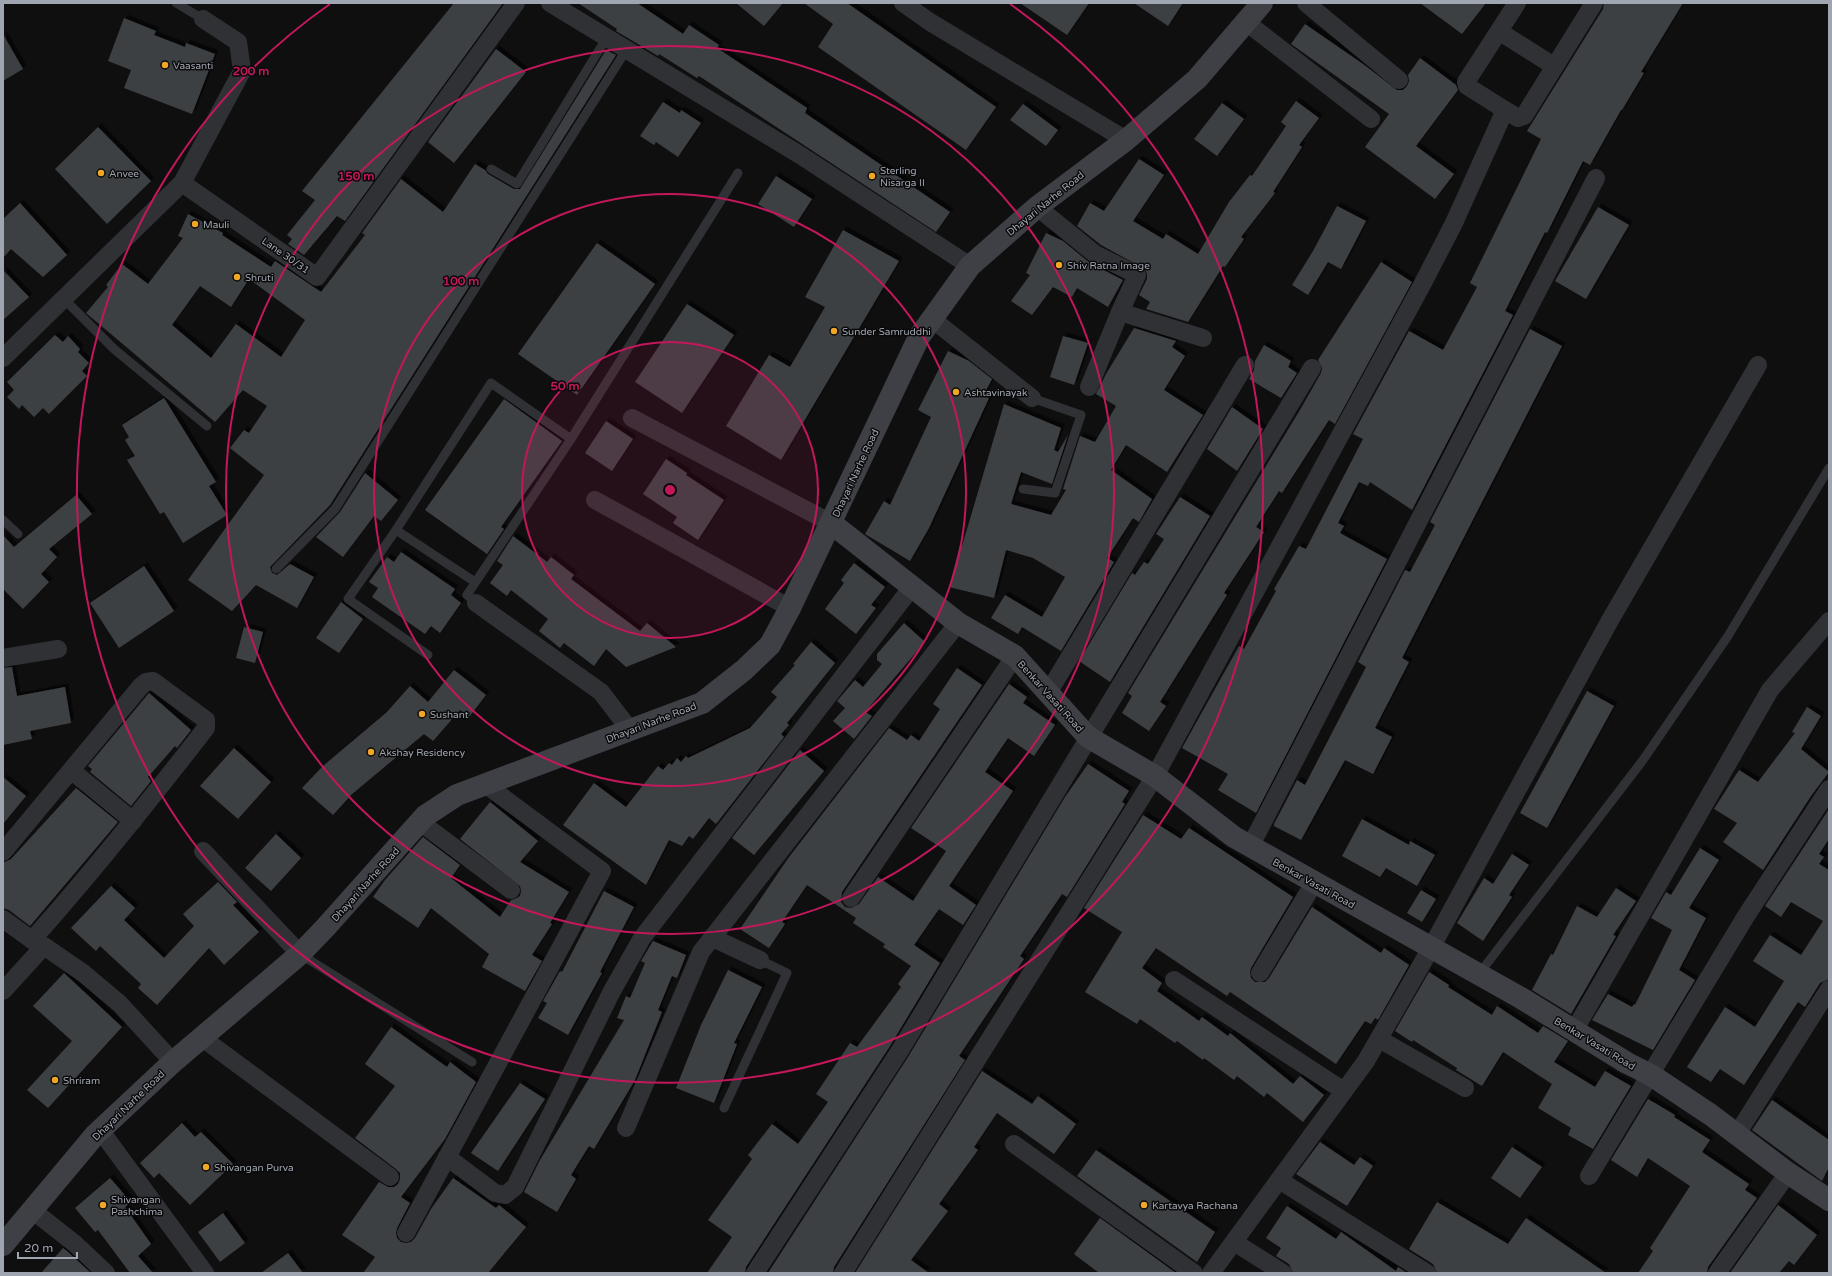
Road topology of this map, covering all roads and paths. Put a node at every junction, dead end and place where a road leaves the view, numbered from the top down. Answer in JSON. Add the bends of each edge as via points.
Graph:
{"nodes":[{"id":1,"x":176,"y":3,"type":"edge"},
{"id":2,"x":516,"y":3,"type":"edge"},
{"id":3,"x":550,"y":3,"type":"edge"},
{"id":4,"x":903,"y":3,"type":"edge"},
{"id":5,"x":1306,"y":3,"type":"edge"},
{"id":6,"x":1516,"y":3,"type":"edge"},
{"id":7,"x":1594,"y":3,"type":"edge"},
{"id":8,"x":1253,"y":11,"type":"edge"},
{"id":9,"x":203,"y":20,"type":"joint"},
{"id":10,"x":1500,"y":32,"type":"junction"},
{"id":11,"x":607,"y":37,"type":"junction"},
{"id":12,"x":628,"y":49,"type":"junction"},
{"id":13,"x":1554,"y":66,"type":"junction"},
{"id":14,"x":1399,"y":80,"type":"dead end"},
{"id":15,"x":1505,"y":110,"type":"junction"},
{"id":16,"x":1371,"y":119,"type":"dead end"},
{"id":17,"x":1126,"y":140,"type":"junction"},
{"id":18,"x":491,"y":169,"type":"dead end"},
{"id":19,"x":738,"y":173,"type":"dead end"},
{"id":20,"x":1596,"y":178,"type":"dead end"},
{"id":21,"x":182,"y":183,"type":"junction"},
{"id":22,"x":1037,"y":207,"type":"junction"},
{"id":23,"x":970,"y":266,"type":"junction"},
{"id":24,"x":64,"y":299,"type":"junction"},
{"id":25,"x":1120,"y":312,"type":"junction"},
{"id":26,"x":932,"y":319,"type":"junction"},
{"id":27,"x":1203,"y":338,"type":"dead end"},
{"id":28,"x":3,"y":358,"type":"edge"},
{"id":29,"x":1245,"y":365,"type":"dead end"},
{"id":30,"x":1758,"y":365,"type":"dead end"},
{"id":31,"x":1312,"y":368,"type":"dead end"},
{"id":32,"x":1089,"y":387,"type":"dead end"},
{"id":33,"x":1032,"y":398,"type":"joint"},
{"id":34,"x":632,"y":418,"type":"dead end"},
{"id":35,"x":207,"y":426,"type":"dead end"},
{"id":36,"x":571,"y":439,"type":"junction"},
{"id":37,"x":1829,"y":468,"type":"edge"},
{"id":38,"x":1023,"y":489,"type":"dead end"},
{"id":39,"x":595,"y":500,"type":"dead end"},
{"id":40,"x":3,"y":520,"type":"edge"},
{"id":41,"x":831,"y":523,"type":"junction"},
{"id":42,"x":396,"y":530,"type":"junction"},
{"id":43,"x":18,"y":534,"type":"dead end"},
{"id":44,"x":276,"y":569,"type":"dead end"},
{"id":45,"x":475,"y":582,"type":"junction"},
{"id":46,"x":912,"y":586,"type":"junction"},
{"id":47,"x":476,"y":603,"type":"joint"},
{"id":48,"x":790,"y":608,"type":"junction"},
{"id":49,"x":1829,"y":621,"type":"edge"},
{"id":50,"x":958,"y":623,"type":"junction"},
{"id":51,"x":58,"y":649,"type":"dead end"},
{"id":52,"x":428,"y":654,"type":"dead end"},
{"id":53,"x":1015,"y":656,"type":"junction"},
{"id":54,"x":3,"y":658,"type":"edge"},
{"id":55,"x":1048,"y":693,"type":"junction"},
{"id":56,"x":630,"y":730,"type":"junction"},
{"id":57,"x":1088,"y":737,"type":"junction"},
{"id":58,"x":72,"y":771,"type":"junction"},
{"id":59,"x":1155,"y":776,"type":"junction"},
{"id":60,"x":485,"y":784,"type":"junction"},
{"id":61,"x":1829,"y":789,"type":"edge"},
{"id":62,"x":133,"y":821,"type":"junction"},
{"id":63,"x":420,"y":822,"type":"junction"},
{"id":64,"x":1250,"y":847,"type":"junction"},
{"id":65,"x":203,"y":851,"type":"dead end"},
{"id":66,"x":3,"y":852,"type":"edge"},
{"id":67,"x":1314,"y":883,"type":"junction"},
{"id":68,"x":511,"y":890,"type":"dead end"},
{"id":69,"x":851,"y":898,"type":"dead end"},
{"id":70,"x":3,"y":920,"type":"edge"},
{"id":71,"x":713,"y":938,"type":"junction"},
{"id":72,"x":38,"y":943,"type":"junction"},
{"id":73,"x":1431,"y":948,"type":"junction"},
{"id":74,"x":300,"y":954,"type":"junction"},
{"id":75,"x":760,"y":960,"type":"joint"},
{"id":76,"x":1260,"y":973,"type":"dead end"},
{"id":77,"x":1478,"y":975,"type":"junction"},
{"id":78,"x":1174,"y":980,"type":"dead end"},
{"id":79,"x":1829,"y":989,"type":"edge"},
{"id":80,"x":3,"y":991,"type":"edge"},
{"id":81,"x":1574,"y":1031,"type":"junction"},
{"id":82,"x":201,"y":1037,"type":"junction"},
{"id":83,"x":1379,"y":1039,"type":"junction"},
{"id":84,"x":173,"y":1062,"type":"junction"},
{"id":85,"x":472,"y":1062,"type":"dead end"},
{"id":86,"x":1651,"y":1075,"type":"junction"},
{"id":87,"x":1464,"y":1088,"type":"dead end"},
{"id":88,"x":1344,"y":1091,"type":"junction"},
{"id":89,"x":724,"y":1108,"type":"dead end"},
{"id":90,"x":626,"y":1128,"type":"dead end"},
{"id":91,"x":101,"y":1131,"type":"junction"},
{"id":92,"x":1737,"y":1134,"type":"junction"},
{"id":93,"x":1014,"y":1144,"type":"dead end"},
{"id":94,"x":447,"y":1158,"type":"junction"},
{"id":95,"x":1788,"y":1173,"type":"junction"},
{"id":96,"x":1589,"y":1176,"type":"dead end"},
{"id":97,"x":390,"y":1177,"type":"dead end"},
{"id":98,"x":1279,"y":1180,"type":"junction"},
{"id":99,"x":1826,"y":1193,"type":"edge"},
{"id":100,"x":32,"y":1210,"type":"junction"},
{"id":101,"x":406,"y":1233,"type":"dead end"},
{"id":102,"x":1234,"y":1242,"type":"junction"},
{"id":103,"x":3,"y":1245,"type":"edge"},
{"id":104,"x":106,"y":1273,"type":"edge"},
{"id":105,"x":205,"y":1273,"type":"edge"},
{"id":106,"x":755,"y":1273,"type":"edge"},
{"id":107,"x":843,"y":1273,"type":"edge"},
{"id":108,"x":1194,"y":1273,"type":"edge"},
{"id":109,"x":1211,"y":1273,"type":"edge"},
{"id":110,"x":1283,"y":1273,"type":"edge"},
{"id":111,"x":1427,"y":1273,"type":"edge"},
{"id":112,"x":1717,"y":1273,"type":"edge"}],
"edges":[{"from":1,"to":9,"type":"lane"},
{"from":2,"to":21,"type":"street","name":"Lane 30/31","via":[[317,277]]},
{"from":3,"to":11,"type":"street"},
{"from":4,"to":17,"type":"street","via":[[930,22]]},
{"from":5,"to":14,"type":"street"},
{"from":6,"to":10,"type":"street"},
{"from":7,"to":13,"type":"street"},
{"from":8,"to":16,"type":"street"},
{"from":8,"to":17,"type":"street","name":"Dhayari Narhe Road","via":[[1197,79]]},
{"from":9,"to":21,"type":"street","via":[[238,42],[242,70]]},
{"from":10,"to":13,"type":"street"},
{"from":10,"to":15,"type":"street","via":[[1466,84]]},
{"from":11,"to":12,"type":"street"},
{"from":11,"to":18,"type":"lane","via":[[516,184]]},
{"from":12,"to":23,"type":"street","via":[[800,155]]},
{"from":12,"to":44,"type":"lane","via":[[335,509]]},
{"from":13,"to":15,"type":"street","via":[[1524,116],[1518,118]]},
{"from":15,"to":59,"type":"street","via":[[1454,223],[1423,283]]},
{"from":17,"to":22,"type":"street","name":"Dhayari Narhe Road"},
{"from":19,"to":36,"type":"lane"},
{"from":20,"to":64,"type":"street"},
{"from":21,"to":24,"type":"street"},
{"from":22,"to":23,"type":"street","name":"Dhayari Narhe Road"},
{"from":22,"to":25,"type":"street","via":[[1095,254],[1137,275]]},
{"from":23,"to":26,"type":"street","name":"Dhayari Narhe Road"},
{"from":24,"to":28,"type":"street"},
{"from":24,"to":35,"type":"lane","via":[[114,349]]},
{"from":25,"to":27,"type":"street"},
{"from":25,"to":32,"type":"street"},
{"from":26,"to":33,"type":"street"},
{"from":26,"to":41,"type":"street","name":"Dhayari Narhe Road","via":[[919,337]]},
{"from":29,"to":55,"type":"street"},
{"from":30,"to":73,"type":"street","via":[[1609,622]]},
{"from":31,"to":57,"type":"street"},
{"from":33,"to":38,"type":"lane","via":[[1081,415],[1055,493]]},
{"from":34,"to":41,"type":"street"},
{"from":36,"to":42,"type":"lane","via":[[490,383]]},
{"from":36,"to":45,"type":"lane"},
{"from":37,"to":77,"type":"lane","via":[[1728,636],[1643,760]]},
{"from":39,"to":48,"type":"street"},
{"from":40,"to":43,"type":"lane"},
{"from":41,"to":46,"type":"street","name":"Benkar Vasati Road"},
{"from":41,"to":48,"type":"street","name":"Dhayari Narhe Road"},
{"from":42,"to":45,"type":"lane"},
{"from":42,"to":52,"type":"lane","via":[[348,599]]},
{"from":45,"to":47,"type":"lane","via":[[467,595]]},
{"from":46,"to":50,"type":"street","name":"Benkar Vasati Road"},
{"from":46,"to":94,"type":"street","via":[[642,938],[612,991],[515,1186],[505,1195],[496,1193]]},
{"from":47,"to":56,"type":"street","via":[[601,692]]},
{"from":48,"to":56,"type":"street","name":"Dhayari Narhe Road","via":[[770,645],[744,670],[708,698]]},
{"from":49,"to":81,"type":"street","via":[[1770,690]]},
{"from":50,"to":53,"type":"street","name":"Benkar Vasati Road"},
{"from":50,"to":71,"type":"street"},
{"from":51,"to":54,"type":"street"},
{"from":53,"to":55,"type":"street","name":"Benkar Vasati Road"},
{"from":53,"to":69,"type":"street"},
{"from":55,"to":57,"type":"street","name":"Benkar Vasati Road"},
{"from":56,"to":60,"type":"street","name":"Dhayari Narhe Road"},
{"from":57,"to":59,"type":"street","name":"Benkar Vasati Road"},
{"from":57,"to":106,"type":"street","via":[[899,1052]]},
{"from":58,"to":62,"type":"street"},
{"from":58,"to":62,"type":"street","via":[[146,682],[153,681],[206,720],[206,728]]},
{"from":58,"to":66,"type":"street"},
{"from":59,"to":64,"type":"street","name":"Benkar Vasati Road"},
{"from":59,"to":107,"type":"street"},
{"from":60,"to":63,"type":"street","name":"Dhayari Narhe Road","via":[[457,795]]},
{"from":60,"to":94,"type":"street","via":[[602,871]]},
{"from":61,"to":86,"type":"street","via":[[1746,916]]},
{"from":62,"to":72,"type":"street"},
{"from":63,"to":68,"type":"street"},
{"from":63,"to":74,"type":"street","name":"Dhayari Narhe Road"},
{"from":64,"to":67,"type":"street","name":"Benkar Vasati Road"},
{"from":65,"to":74,"type":"street"},
{"from":67,"to":73,"type":"street","name":"Benkar Vasati Road"},
{"from":67,"to":76,"type":"street"},
{"from":70,"to":72,"type":"street"},
{"from":71,"to":75,"type":"street"},
{"from":71,"to":90,"type":"street","via":[[701,952]]},
{"from":72,"to":80,"type":"street"},
{"from":72,"to":84,"type":"street","via":[[83,973],[120,1004]]},
{"from":73,"to":77,"type":"street","name":"Benkar Vasati Road"},
{"from":73,"to":83,"type":"street"},
{"from":74,"to":82,"type":"street","name":"Dhayari Narhe Road"},
{"from":74,"to":85,"type":"lane"},
{"from":75,"to":89,"type":"lane","via":[[787,974]]},
{"from":77,"to":81,"type":"street","name":"Benkar Vasati Road"},
{"from":78,"to":88,"type":"street"},
{"from":79,"to":92,"type":"street"},
{"from":81,"to":86,"type":"street","name":"Benkar Vasati Road"},
{"from":82,"to":84,"type":"street","name":"Dhayari Narhe Road"},
{"from":82,"to":97,"type":"street"},
{"from":83,"to":87,"type":"street"},
{"from":83,"to":88,"type":"street"},
{"from":84,"to":91,"type":"street","name":"Dhayari Narhe Road"},
{"from":86,"to":92,"type":"street","name":"Benkar Vasati Road"},
{"from":86,"to":96,"type":"street"},
{"from":88,"to":98,"type":"street"},
{"from":91,"to":100,"type":"street","name":"Dhayari Narhe Road"},
{"from":91,"to":105,"type":"street"},
{"from":92,"to":95,"type":"street","name":"Benkar Vasati Road"},
{"from":93,"to":108,"type":"street"},
{"from":94,"to":101,"type":"street"},
{"from":95,"to":99,"type":"street","name":"Benkar Vasati Road"},
{"from":95,"to":112,"type":"street"},
{"from":98,"to":102,"type":"street"},
{"from":98,"to":111,"type":"street"},
{"from":100,"to":103,"type":"street","name":"Dhayari Narhe Road"},
{"from":100,"to":104,"type":"street","via":[[74,1243]]},
{"from":102,"to":109,"type":"street"},
{"from":102,"to":110,"type":"street"}]}
